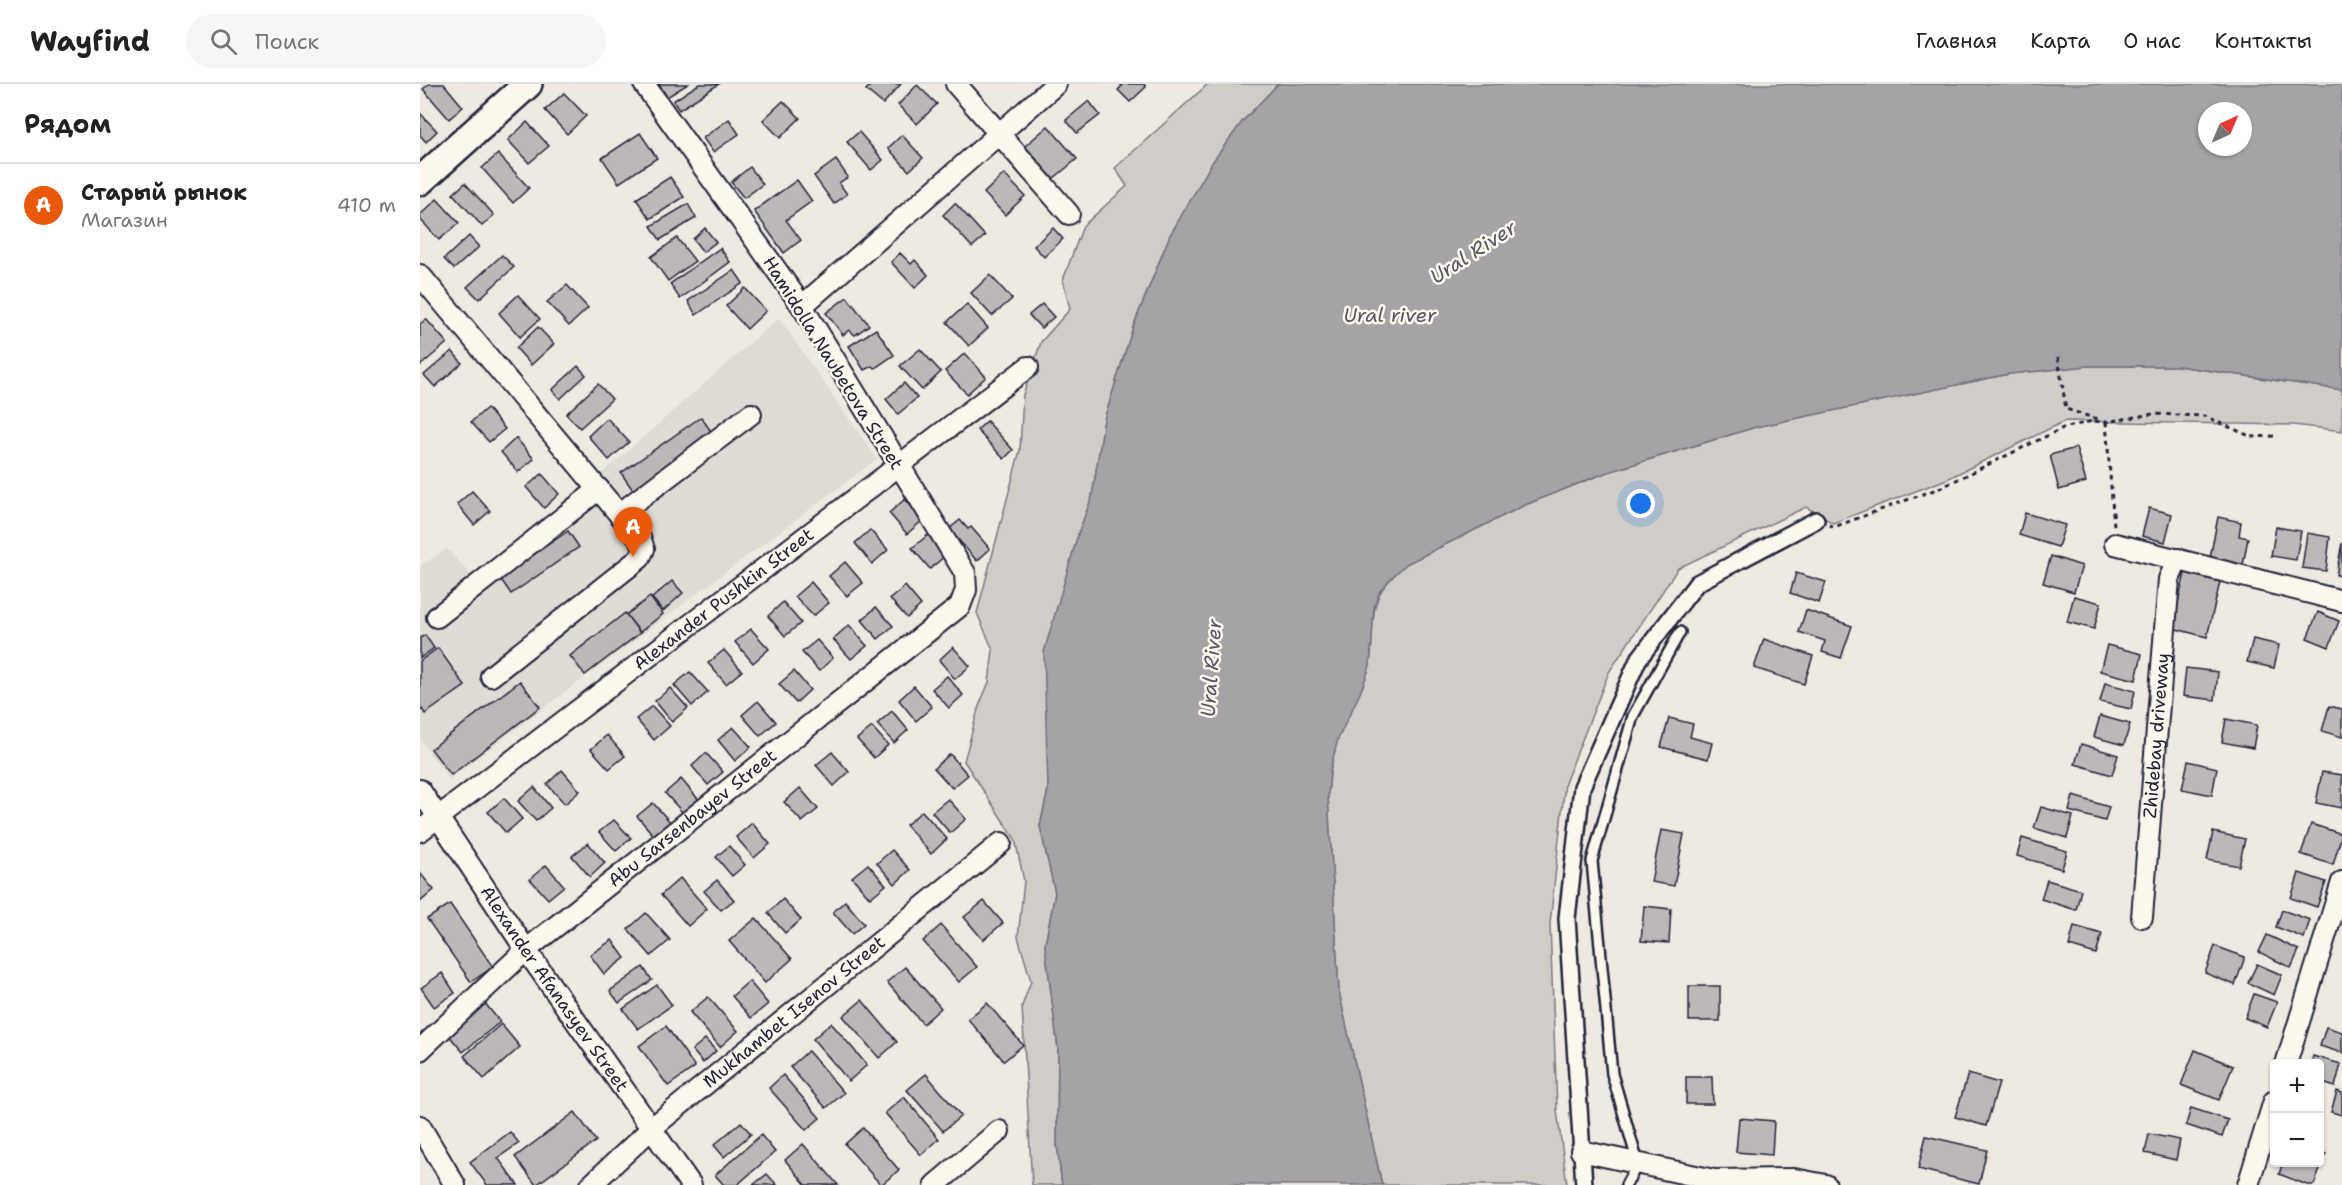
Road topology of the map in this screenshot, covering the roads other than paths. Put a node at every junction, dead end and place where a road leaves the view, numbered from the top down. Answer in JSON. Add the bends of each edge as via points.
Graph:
{"nodes":[{"id":1,"x":528,"y":84,"type":"edge"},
{"id":2,"x":644,"y":84,"type":"edge"},
{"id":3,"x":956,"y":84,"type":"edge"},
{"id":4,"x":1056,"y":84,"type":"edge"},
{"id":5,"x":1000,"y":133,"type":"junction"},
{"id":6,"x":420,"y":181,"type":"edge"},
{"id":7,"x":1069,"y":214,"type":"dead end"},
{"id":8,"x":420,"y":274,"type":"edge"},
{"id":9,"x":802,"y":306,"type":"junction"},
{"id":10,"x":1028,"y":367,"type":"dead end"},
{"id":11,"x":751,"y":414,"type":"dead end"},
{"id":12,"x":899,"y":466,"type":"junction"},
{"id":13,"x":599,"y":489,"type":"junction"},
{"id":14,"x":620,"y":514,"type":"junction"},
{"id":15,"x":1816,"y":520,"type":"road end"},
{"id":16,"x":2115,"y":544,"type":"road end"},
{"id":17,"x":2178,"y":559,"type":"junction"},
{"id":18,"x":966,"y":590,"type":"joint"},
{"id":19,"x":2342,"y":601,"type":"edge"},
{"id":20,"x":437,"y":617,"type":"dead end"},
{"id":21,"x":1680,"y":632,"type":"dead end"},
{"id":22,"x":491,"y":676,"type":"dead end"},
{"id":23,"x":420,"y":790,"type":"edge"},
{"id":24,"x":438,"y":815,"type":"junction"},
{"id":25,"x":420,"y":831,"type":"edge"},
{"id":26,"x":1001,"y":843,"type":"dead end"},
{"id":27,"x":2342,"y":882,"type":"edge"},
{"id":28,"x":2142,"y":917,"type":"dead end"},
{"id":29,"x":526,"y":950,"type":"junction"},
{"id":30,"x":420,"y":1050,"type":"edge"},
{"id":31,"x":2288,"y":1059,"type":"edge"},
{"id":32,"x":2270,"y":1113,"type":"edge"},
{"id":33,"x":420,"y":1126,"type":"edge"},
{"id":34,"x":653,"y":1127,"type":"junction"},
{"id":35,"x":999,"y":1131,"type":"dead end"},
{"id":36,"x":1581,"y":1151,"type":"junction"},
{"id":37,"x":1638,"y":1163,"type":"junction"},
{"id":38,"x":455,"y":1185,"type":"edge"},
{"id":39,"x":591,"y":1185,"type":"edge"},
{"id":40,"x":692,"y":1185,"type":"edge"},
{"id":41,"x":935,"y":1185,"type":"edge"},
{"id":42,"x":1584,"y":1185,"type":"edge"},
{"id":43,"x":1626,"y":1185,"type":"edge"},
{"id":44,"x":1826,"y":1185,"type":"edge"},
{"id":45,"x":2248,"y":1185,"type":"edge"}],
"edges":[{"from":1,"to":6,"type":"main road"},
{"from":2,"to":9,"type":"street","name":"Hamidolla Naubetova Street"},
{"from":3,"to":5,"type":"street"},
{"from":4,"to":5,"type":"street"},
{"from":5,"to":7,"type":"street"},
{"from":5,"to":9,"type":"street"},
{"from":8,"to":13,"type":"street"},
{"from":9,"to":12,"type":"street","name":"Hamidolla Naubetova Street"},
{"from":10,"to":12,"type":"street","name":"Alexander Pushkin Street"},
{"from":11,"to":14,"type":"street"},
{"from":12,"to":18,"type":"street","name":"Hamidolla Naubetova Street","via":[[965,573]]},
{"from":12,"to":24,"type":"street","name":"Alexander Pushkin Street"},
{"from":13,"to":14,"type":"street"},
{"from":13,"to":20,"type":"street"},
{"from":14,"to":22,"type":"street","via":[[641,540],[644,549],[640,558]]},
{"from":15,"to":36,"type":"street","via":[[1697,583],[1638,660],[1582,787],[1567,918]]},
{"from":16,"to":17,"type":"street"},
{"from":17,"to":19,"type":"street"},
{"from":17,"to":28,"type":"street","name":"Zhidebay driveway","via":[[2169,579]]},
{"from":18,"to":29,"type":"street","name":"Abu Sarsenbayev Street","via":[[960,606]]},
{"from":21,"to":37,"type":"lane","via":[[1633,716],[1592,861],[1612,1074]]},
{"from":23,"to":24,"type":"street","name":"Alexander Afanasyev Street"},
{"from":24,"to":25,"type":"street","name":"Alexander Pushkin Street"},
{"from":24,"to":29,"type":"street","name":"Alexander Afanasyev Street"},
{"from":26,"to":34,"type":"street","name":"Mukhambet Isenov Street"},
{"from":27,"to":31,"type":"street"},
{"from":29,"to":30,"type":"street","name":"Abu Sarsenbayev Street"},
{"from":29,"to":34,"type":"street","name":"Alexander Afanasyev Street"},
{"from":32,"to":45,"type":"street"},
{"from":33,"to":38,"type":"street"},
{"from":34,"to":39,"type":"street","name":"Mukhambet Isenov Street"},
{"from":34,"to":40,"type":"street","name":"Alexander Afanasyev Street"},
{"from":35,"to":41,"type":"street"},
{"from":36,"to":37,"type":"street"},
{"from":36,"to":42,"type":"street"},
{"from":37,"to":43,"type":"lane"},
{"from":37,"to":44,"type":"street","via":[[1714,1180],[1794,1179]]}]}
